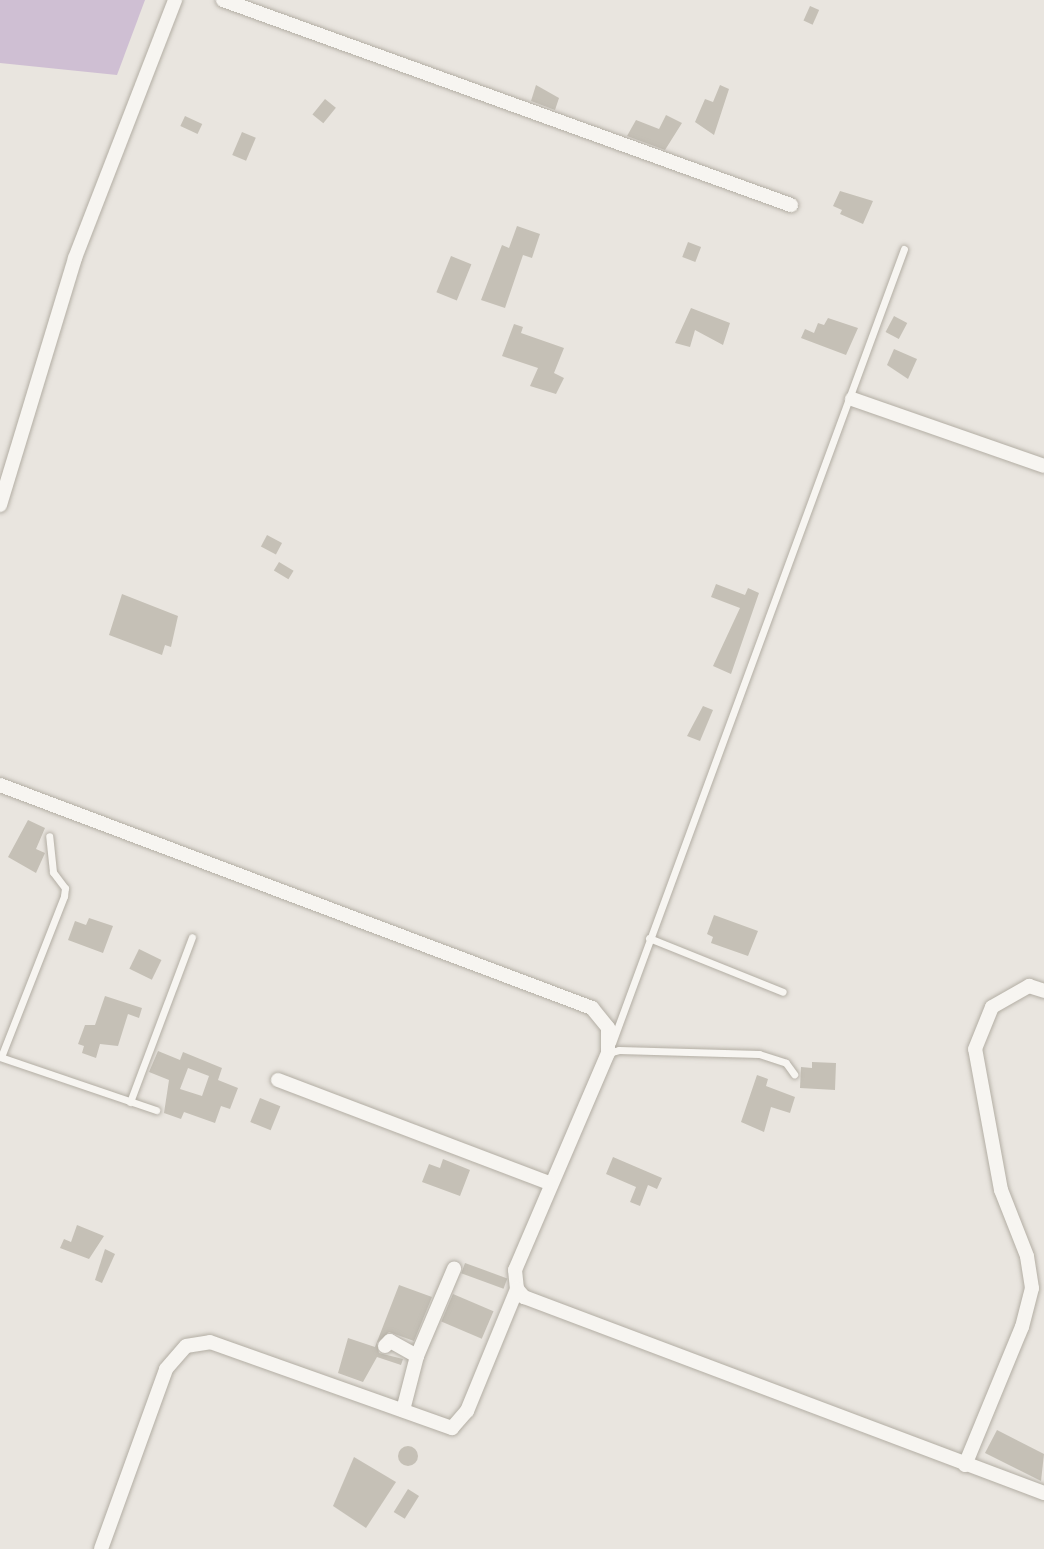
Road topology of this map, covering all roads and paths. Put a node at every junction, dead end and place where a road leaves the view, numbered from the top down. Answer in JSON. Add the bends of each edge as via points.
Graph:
{"nodes":[{"id":1,"x":175,"y":0,"type":"edge"},
{"id":2,"x":224,"y":0,"type":"edge"},
{"id":3,"x":792,"y":205,"type":"dead end"},
{"id":4,"x":904,"y":249,"type":"dead end"},
{"id":5,"x":852,"y":399,"type":"junction"},
{"id":6,"x":1044,"y":466,"type":"edge"},
{"id":7,"x":0,"y":505,"type":"edge"},
{"id":8,"x":0,"y":785,"type":"edge"},
{"id":9,"x":49,"y":836,"type":"dead end"},
{"id":10,"x":192,"y":937,"type":"dead end"},
{"id":11,"x":649,"y":938,"type":"junction"},
{"id":12,"x":1044,"y":991,"type":"edge"},
{"id":13,"x":783,"y":992,"type":"dead end"},
{"id":14,"x":608,"y":1053,"type":"junction"},
{"id":15,"x":1,"y":1057,"type":"edge"},
{"id":16,"x":794,"y":1074,"type":"dead end"},
{"id":17,"x":278,"y":1080,"type":"dead end"},
{"id":18,"x":130,"y":1102,"type":"junction"},
{"id":19,"x":156,"y":1110,"type":"dead end"},
{"id":20,"x":549,"y":1183,"type":"junction"},
{"id":21,"x":454,"y":1269,"type":"dead end"},
{"id":22,"x":517,"y":1289,"type":"junction"},
{"id":23,"x":385,"y":1346,"type":"dead end"},
{"id":24,"x":417,"y":1356,"type":"junction"},
{"id":25,"x":403,"y":1410,"type":"junction"},
{"id":26,"x":965,"y":1465,"type":"junction"},
{"id":27,"x":1044,"y":1493,"type":"edge"},
{"id":28,"x":100,"y":1549,"type":"edge"}],
"edges":[{"from":1,"to":7,"type":"street","via":[[75,258]]},
{"from":2,"to":3,"type":"street"},
{"from":4,"to":5,"type":"lane"},
{"from":5,"to":6,"type":"street"},
{"from":5,"to":11,"type":"lane"},
{"from":8,"to":14,"type":"street","via":[[584,1004],[602,1016],[608,1028]]},
{"from":9,"to":15,"type":"lane","via":[[53,872],[65,888],[64,896]]},
{"from":10,"to":18,"type":"lane"},
{"from":11,"to":13,"type":"lane"},
{"from":11,"to":14,"type":"lane"},
{"from":12,"to":26,"type":"street","via":[[1029,986],[992,1007],[975,1049],[1001,1190],[1027,1256],[1032,1288],[1022,1327]]},
{"from":14,"to":16,"type":"lane","via":[[619,1050],[759,1054],[786,1063]]},
{"from":14,"to":20,"type":"street","via":[[562,1163]]},
{"from":15,"to":18,"type":"lane"},
{"from":17,"to":20,"type":"street"},
{"from":18,"to":19,"type":"lane"},
{"from":20,"to":22,"type":"street","via":[[514,1270]]},
{"from":21,"to":24,"type":"street"},
{"from":22,"to":25,"type":"street","via":[[459,1424],[452,1428]]},
{"from":22,"to":26,"type":"street","via":[[534,1303]]},
{"from":23,"to":24,"type":"street","via":[[390,1341]]},
{"from":24,"to":25,"type":"street"},
{"from":25,"to":28,"type":"street","via":[[210,1342],[186,1346],[166,1369]]},
{"from":26,"to":27,"type":"street"}]}
